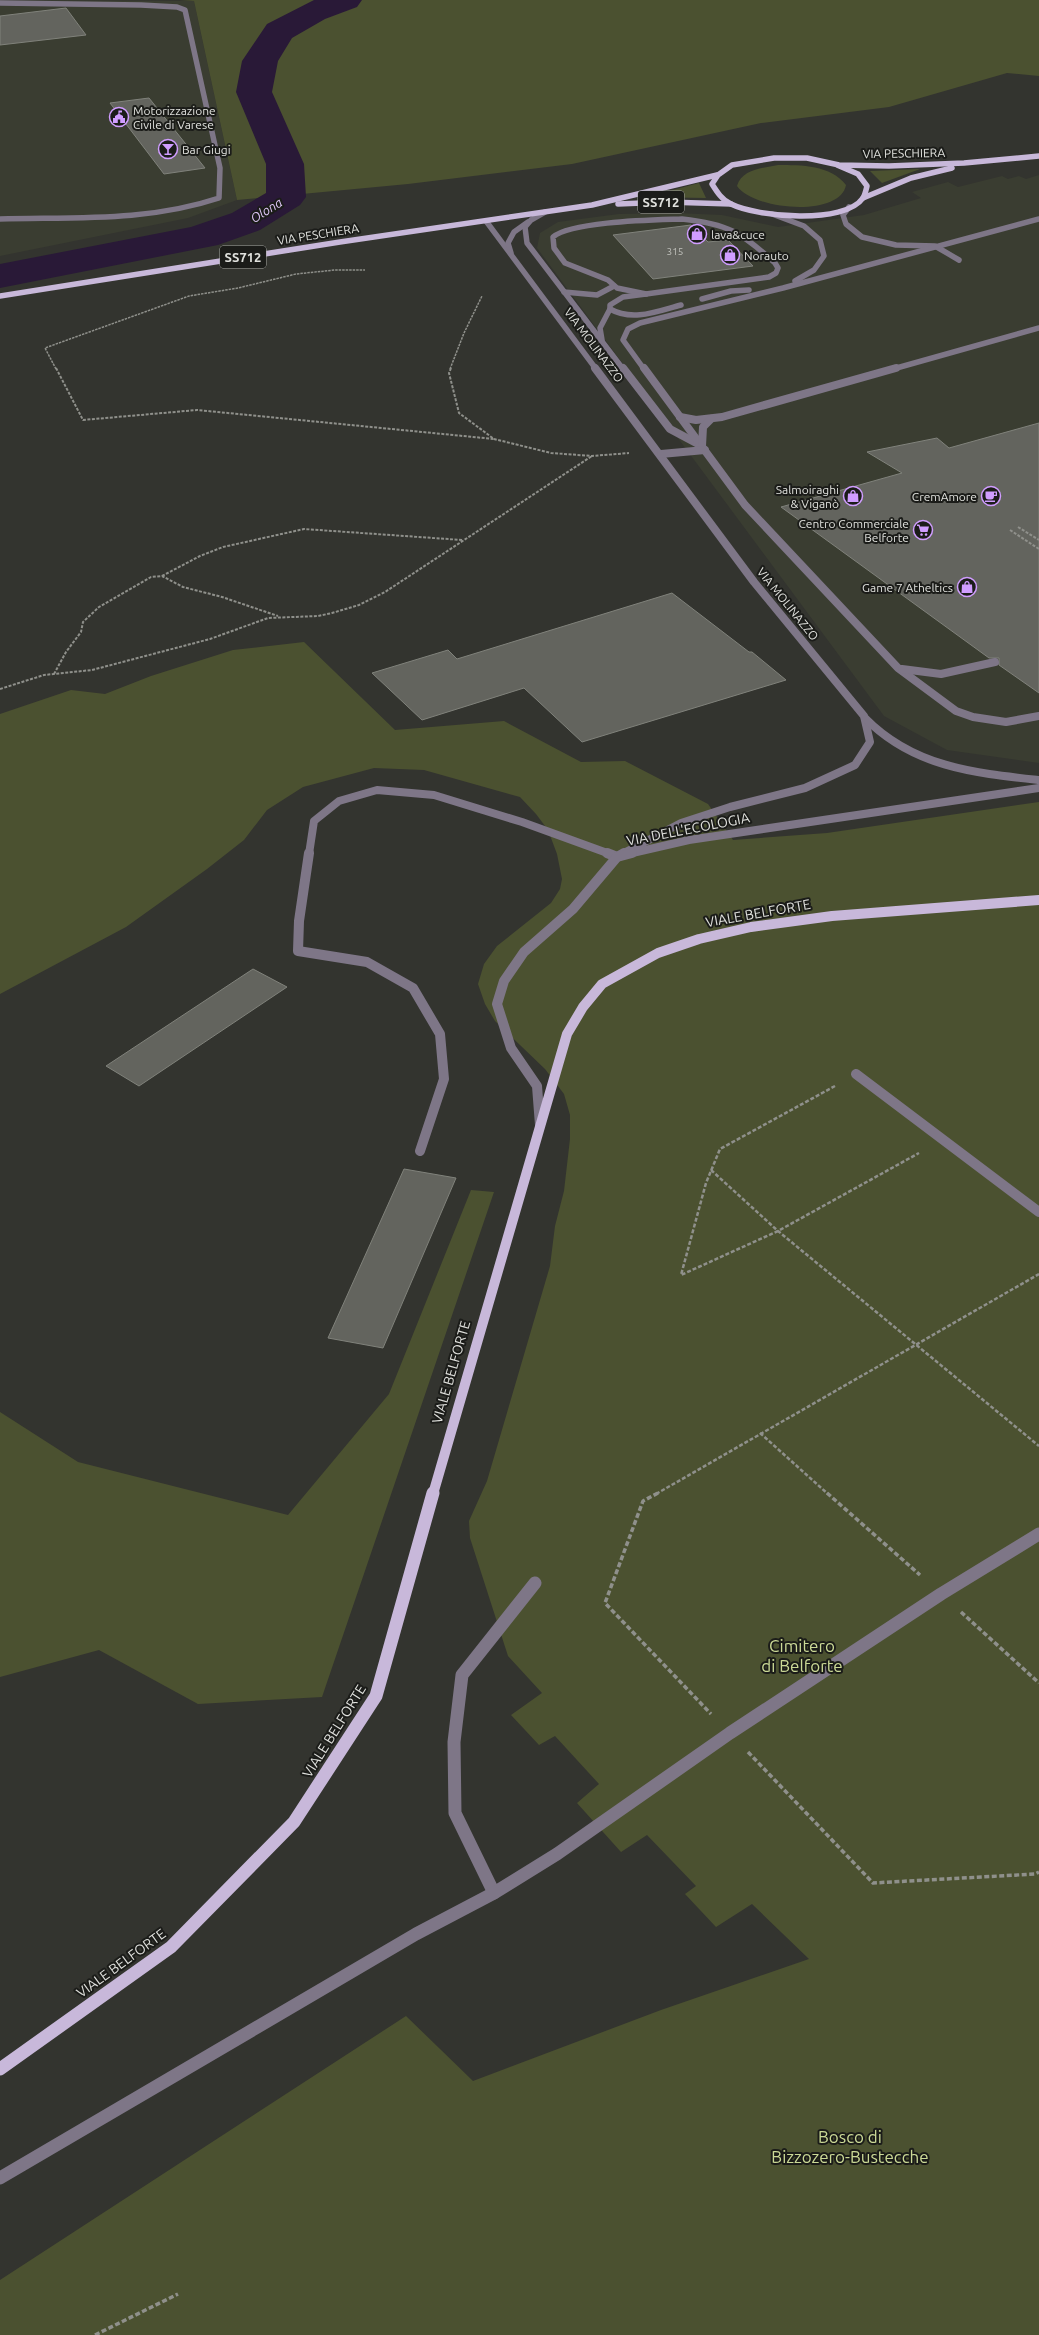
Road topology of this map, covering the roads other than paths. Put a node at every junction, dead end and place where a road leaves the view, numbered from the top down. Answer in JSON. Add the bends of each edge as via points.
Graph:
{"nodes":[{"id":1,"x":0,"y":3,"type":"edge"},
{"id":2,"x":1039,"y":156,"type":"edge"},
{"id":3,"x":972,"y":163,"type":"junction"},
{"id":4,"x":837,"y":165,"type":"junction"},
{"id":5,"x":717,"y":175,"type":"junction"},
{"id":6,"x":863,"y":198,"type":"junction"},
{"id":7,"x":731,"y":204,"type":"junction"},
{"id":8,"x":592,"y":205,"type":"junction"},
{"id":9,"x":849,"y":207,"type":"junction"},
{"id":10,"x":545,"y":212,"type":"junction"},
{"id":11,"x":772,"y":214,"type":"junction"},
{"id":12,"x":0,"y":219,"type":"edge"},
{"id":13,"x":1039,"y":219,"type":"edge"},
{"id":14,"x":529,"y":220,"type":"junction"},
{"id":15,"x":486,"y":221,"type":"junction"},
{"id":16,"x":936,"y":246,"type":"junction"},
{"id":17,"x":512,"y":255,"type":"junction"},
{"id":18,"x":958,"y":260,"type":"dead end"},
{"id":19,"x":614,"y":286,"type":"junction"},
{"id":20,"x":783,"y":288,"type":"junction"},
{"id":21,"x":564,"y":292,"type":"junction"},
{"id":22,"x":647,"y":294,"type":"junction"},
{"id":23,"x":0,"y":296,"type":"edge"},
{"id":24,"x":694,"y":301,"type":"dead end"},
{"id":25,"x":687,"y":303,"type":"dead end"},
{"id":26,"x":610,"y":309,"type":"junction"},
{"id":27,"x":1039,"y":328,"type":"edge"},
{"id":28,"x":603,"y":342,"type":"junction"},
{"id":29,"x":680,"y":417,"type":"junction"},
{"id":30,"x":711,"y":419,"type":"junction"},
{"id":31,"x":703,"y":448,"type":"junction"},
{"id":32,"x":659,"y":451,"type":"junction"},
{"id":33,"x":995,"y":662,"type":"dead end"},
{"id":34,"x":898,"y":668,"type":"junction"},
{"id":35,"x":864,"y":716,"type":"junction"},
{"id":36,"x":1039,"y":716,"type":"edge"},
{"id":37,"x":1039,"y":780,"type":"edge"},
{"id":38,"x":1039,"y":788,"type":"edge"},
{"id":39,"x":617,"y":857,"type":"junction"},
{"id":40,"x":1039,"y":900,"type":"edge"},
{"id":41,"x":856,"y":1074,"type":"road end"},
{"id":42,"x":540,"y":1127,"type":"junction"},
{"id":43,"x":420,"y":1151,"type":"dead end"},
{"id":44,"x":1039,"y":1212,"type":"edge"},
{"id":45,"x":1039,"y":1534,"type":"edge"},
{"id":46,"x":535,"y":1583,"type":"dead end"},
{"id":47,"x":494,"y":1893,"type":"junction"},
{"id":48,"x":0,"y":2069,"type":"edge"},
{"id":49,"x":0,"y":2178,"type":"edge"}],
"edges":[{"from":1,"to":12,"type":"street","via":[[141,5],[177,7],[185,10],[220,168],[221,186],[219,198],[198,206],[160,213],[99,218]]},
{"from":2,"to":3,"type":"main road","name":"VIA PESCHIERA"},
{"from":3,"to":4,"type":"main road","name":"VIA PESCHIERA"},
{"from":3,"to":6,"type":"main road","name":"VIA PESCHIERA","via":[[911,178]]},
{"from":4,"to":5,"type":"main road","name":"VIA PESCHIERA","via":[[816,160],[768,158],[734,165]]},
{"from":4,"to":6,"type":"main road","name":"VIA PESCHIERA","via":[[858,174],[867,186]]},
{"from":5,"to":7,"type":"main road","name":"VIA PESCHIERA","via":[[712,184],[717,194]]},
{"from":5,"to":8,"type":"main road","name":"VIA PESCHIERA","number":"SS712"},
{"from":6,"to":9,"type":"main road","name":"VIA PESCHIERA"},
{"from":7,"to":8,"type":"main road","name":"VIA PESCHIERA","number":"SS712","via":[[667,202]]},
{"from":7,"to":11,"type":"main road","name":"VIA PESCHIERA"},
{"from":8,"to":10,"type":"main road","name":"VIA PESCHIERA","number":"SS712"},
{"from":9,"to":11,"type":"main road","name":"VIA PESCHIERA","via":[[828,213],[801,216]]},
{"from":9,"to":16,"type":"street","via":[[843,215],[843,222],[861,236],[897,246]]},
{"from":10,"to":14,"type":"street"},
{"from":10,"to":15,"type":"main road","name":"VIA PESCHIERA","number":"SS712"},
{"from":11,"to":20,"type":"street","via":[[804,226],[820,240],[824,256],[814,270]]},
{"from":13,"to":16,"type":"street"},
{"from":14,"to":17,"type":"street","via":[[514,232],[508,243]]},
{"from":14,"to":21,"type":"street","via":[[524,234],[527,243]]},
{"from":15,"to":17,"type":"street","name":"VIA MOLINAZZO"},
{"from":15,"to":23,"type":"main road","name":"VIA PESCHIERA","number":"SS712"},
{"from":16,"to":18,"type":"street"},
{"from":16,"to":20,"type":"street"},
{"from":17,"to":32,"type":"street","name":"VIA MOLINAZZO"},
{"from":19,"to":21,"type":"street","via":[[606,292],[595,294]]},
{"from":19,"to":22,"type":"street"},
{"from":19,"to":22,"type":"street","via":[[608,280],[561,260],[553,246],[555,235],[570,229],[657,219],[696,221],[743,235],[778,268],[776,273],[769,277]]},
{"from":20,"to":24,"type":"street","via":[[731,291]]},
{"from":20,"to":29,"type":"street","via":[[640,323],[624,332],[623,340]]},
{"from":21,"to":28,"type":"street"},
{"from":22,"to":26,"type":"street","via":[[623,297],[610,305]]},
{"from":25,"to":26,"type":"street","via":[[634,315],[615,313]]},
{"from":26,"to":28,"type":"street","via":[[604,316],[600,329]]},
{"from":27,"to":30,"type":"street"},
{"from":28,"to":31,"type":"street","via":[[670,429]]},
{"from":29,"to":30,"type":"street"},
{"from":29,"to":31,"type":"street"},
{"from":30,"to":31,"type":"street","via":[[703,426]]},
{"from":31,"to":32,"type":"street"},
{"from":31,"to":34,"type":"street","via":[[765,528]]},
{"from":32,"to":35,"type":"street","name":"VIA MOLINAZZO","via":[[754,582]]},
{"from":33,"to":34,"type":"street","via":[[941,674]]},
{"from":34,"to":36,"type":"street","via":[[956,711],[973,717],[1006,722]]},
{"from":35,"to":37,"type":"street","via":[[875,730],[896,746],[928,761]]},
{"from":35,"to":39,"type":"street","name":"VIA MOLINAZZO","via":[[870,742],[855,765],[804,788],[681,823]]},
{"from":38,"to":39,"type":"street","name":"VIA DELL'ECOLOGIA","via":[[689,840]]},
{"from":39,"to":42,"type":"street","name":"VIA DELL'ECOLOGIA","via":[[573,909],[524,952],[504,981],[497,1004],[511,1048],[538,1086]]},
{"from":39,"to":43,"type":"street","via":[[522,822],[434,795],[378,790],[339,801],[314,821],[299,921],[298,952],[367,962],[413,988],[440,1034],[444,1079]]},
{"from":40,"to":42,"type":"main road","name":"VIALE BELFORTE","via":[[832,916],[751,927],[699,939],[658,953],[602,984],[583,1007],[567,1034]]},
{"from":41,"to":44,"type":"street"},
{"from":42,"to":48,"type":"main road","name":"VIALE BELFORTE","via":[[469,1364],[376,1696],[294,1822],[171,1947]]},
{"from":45,"to":47,"type":"street","via":[[941,1594],[730,1733],[557,1854]]},
{"from":46,"to":47,"type":"street","via":[[462,1675],[460,1690],[454,1742],[455,1813]]},
{"from":47,"to":49,"type":"street","via":[[416,1934]]}]}
